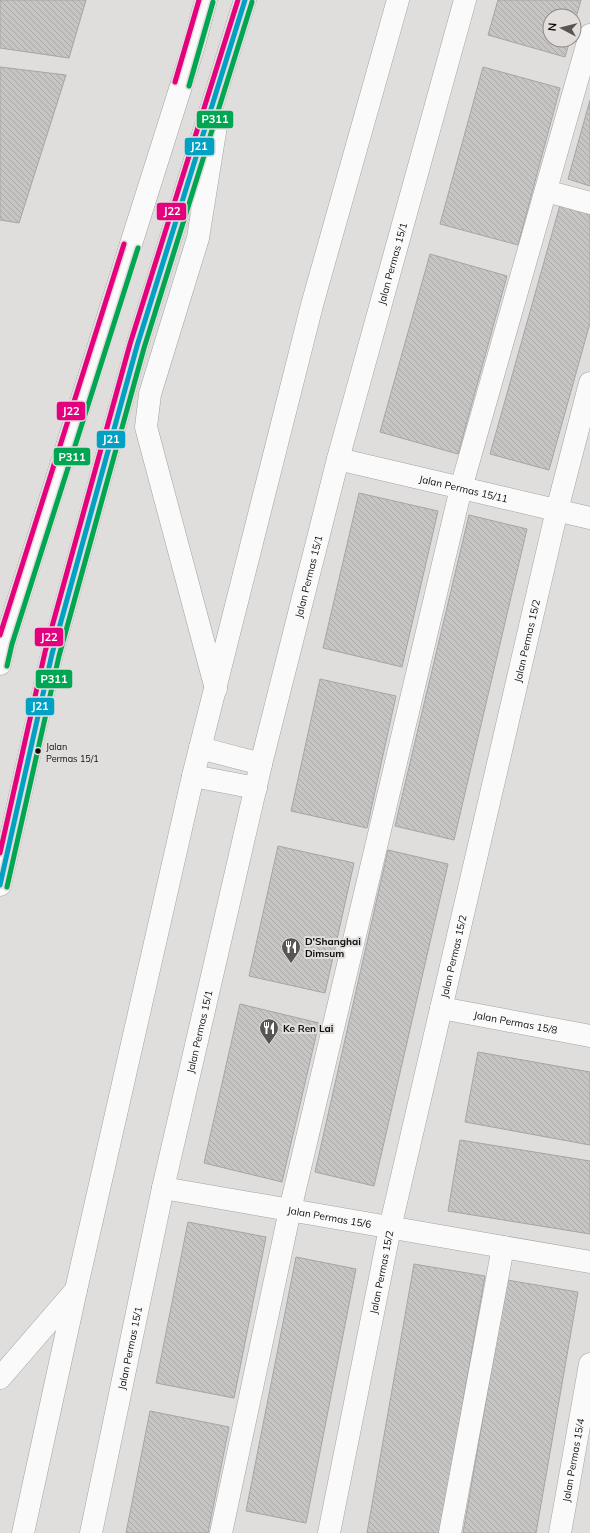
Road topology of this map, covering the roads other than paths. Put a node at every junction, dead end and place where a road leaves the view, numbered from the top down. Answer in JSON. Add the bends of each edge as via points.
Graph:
{"nodes":[{"id":1,"x":206,"y":0,"type":"edge"},
{"id":2,"x":245,"y":0,"type":"edge"},
{"id":3,"x":398,"y":0,"type":"edge"},
{"id":4,"x":465,"y":0,"type":"edge"},
{"id":5,"x":590,"y":35,"type":"edge"},
{"id":6,"x":227,"y":56,"type":"junction"},
{"id":7,"x":546,"y":191,"type":"junction"},
{"id":8,"x":590,"y":203,"type":"edge"},
{"id":9,"x":588,"y":397,"type":"edge"},
{"id":10,"x":338,"y":459,"type":"junction"},
{"id":11,"x":461,"y":488,"type":"junction"},
{"id":12,"x":557,"y":510,"type":"junction"},
{"id":13,"x":590,"y":518,"type":"edge"},
{"id":14,"x":2,"y":650,"type":"edge"},
{"id":15,"x":0,"y":664,"type":"edge"},
{"id":16,"x":216,"y":689,"type":"junction"},
{"id":17,"x":200,"y":748,"type":"junction"},
{"id":18,"x":261,"y":764,"type":"junction"},
{"id":19,"x":193,"y":776,"type":"junction"},
{"id":20,"x":256,"y":788,"type":"junction"},
{"id":21,"x":0,"y":885,"type":"edge"},
{"id":22,"x":441,"y":1008,"type":"junction"},
{"id":23,"x":590,"y":1036,"type":"edge"},
{"id":24,"x":163,"y":1188,"type":"junction"},
{"id":25,"x":290,"y":1210,"type":"junction"},
{"id":26,"x":390,"y":1228,"type":"junction"},
{"id":27,"x":503,"y":1247,"type":"junction"},
{"id":28,"x":590,"y":1262,"type":"edge"},
{"id":29,"x":76,"y":1290,"type":"junction"},
{"id":30,"x":590,"y":1364,"type":"edge"},
{"id":31,"x":0,"y":1378,"type":"edge"},
{"id":32,"x":23,"y":1533,"type":"edge"},
{"id":33,"x":90,"y":1533,"type":"edge"},
{"id":34,"x":221,"y":1533,"type":"edge"},
{"id":35,"x":329,"y":1533,"type":"edge"},
{"id":36,"x":450,"y":1533,"type":"edge"},
{"id":37,"x":560,"y":1533,"type":"edge"}],
"edges":[{"from":1,"to":14,"type":"main road","via":[[194,45]]},
{"from":2,"to":6,"type":"main road"},
{"from":3,"to":16,"type":"main road","via":[[312,304]]},
{"from":4,"to":10,"type":"main road","name":"Jalan Permas 15/1"},
{"from":5,"to":7,"type":"main road"},
{"from":6,"to":16,"type":"main road","via":[[198,238],[150,394],[146,427]]},
{"from":6,"to":21,"type":"main road","via":[[137,346],[58,631]]},
{"from":7,"to":8,"type":"main road"},
{"from":7,"to":11,"type":"main road"},
{"from":9,"to":12,"type":"main road","name":"Jalan Permas 15/2"},
{"from":10,"to":11,"type":"main road","name":"Jalan Permas 15/11"},
{"from":10,"to":18,"type":"main road","name":"Jalan Permas 15/1"},
{"from":11,"to":12,"type":"main road","name":"Jalan Permas 15/11"},
{"from":11,"to":25,"type":"main road"},
{"from":12,"to":13,"type":"main road","name":"Jalan Permas 15/11"},
{"from":12,"to":22,"type":"main road","name":"Jalan Permas 15/2"},
{"from":14,"to":15,"type":"main road"},
{"from":16,"to":17,"type":"main road"},
{"from":17,"to":18,"type":"main road"},
{"from":17,"to":19,"type":"main road"},
{"from":18,"to":20,"type":"main road","name":"Jalan Permas 15/1"},
{"from":19,"to":20,"type":"main road"},
{"from":19,"to":29,"type":"main road"},
{"from":20,"to":24,"type":"main road","name":"Jalan Permas 15/1"},
{"from":22,"to":23,"type":"main road","name":"Jalan Permas 15/8"},
{"from":22,"to":26,"type":"main road","name":"Jalan Permas 15/2"},
{"from":24,"to":25,"type":"main road","name":"Jalan Permas 15/6"},
{"from":24,"to":33,"type":"main road","name":"Jalan Permas 15/1"},
{"from":25,"to":26,"type":"main road","name":"Jalan Permas 15/6"},
{"from":25,"to":34,"type":"main road"},
{"from":26,"to":27,"type":"main road","name":"Jalan Permas 15/6"},
{"from":26,"to":35,"type":"main road","name":"Jalan Permas 15/2"},
{"from":27,"to":28,"type":"main road","name":"Jalan Permas 15/6"},
{"from":27,"to":36,"type":"main road"},
{"from":29,"to":31,"type":"main road"},
{"from":29,"to":32,"type":"main road"},
{"from":30,"to":37,"type":"main road","name":"Jalan Permas 15/4"}]}
